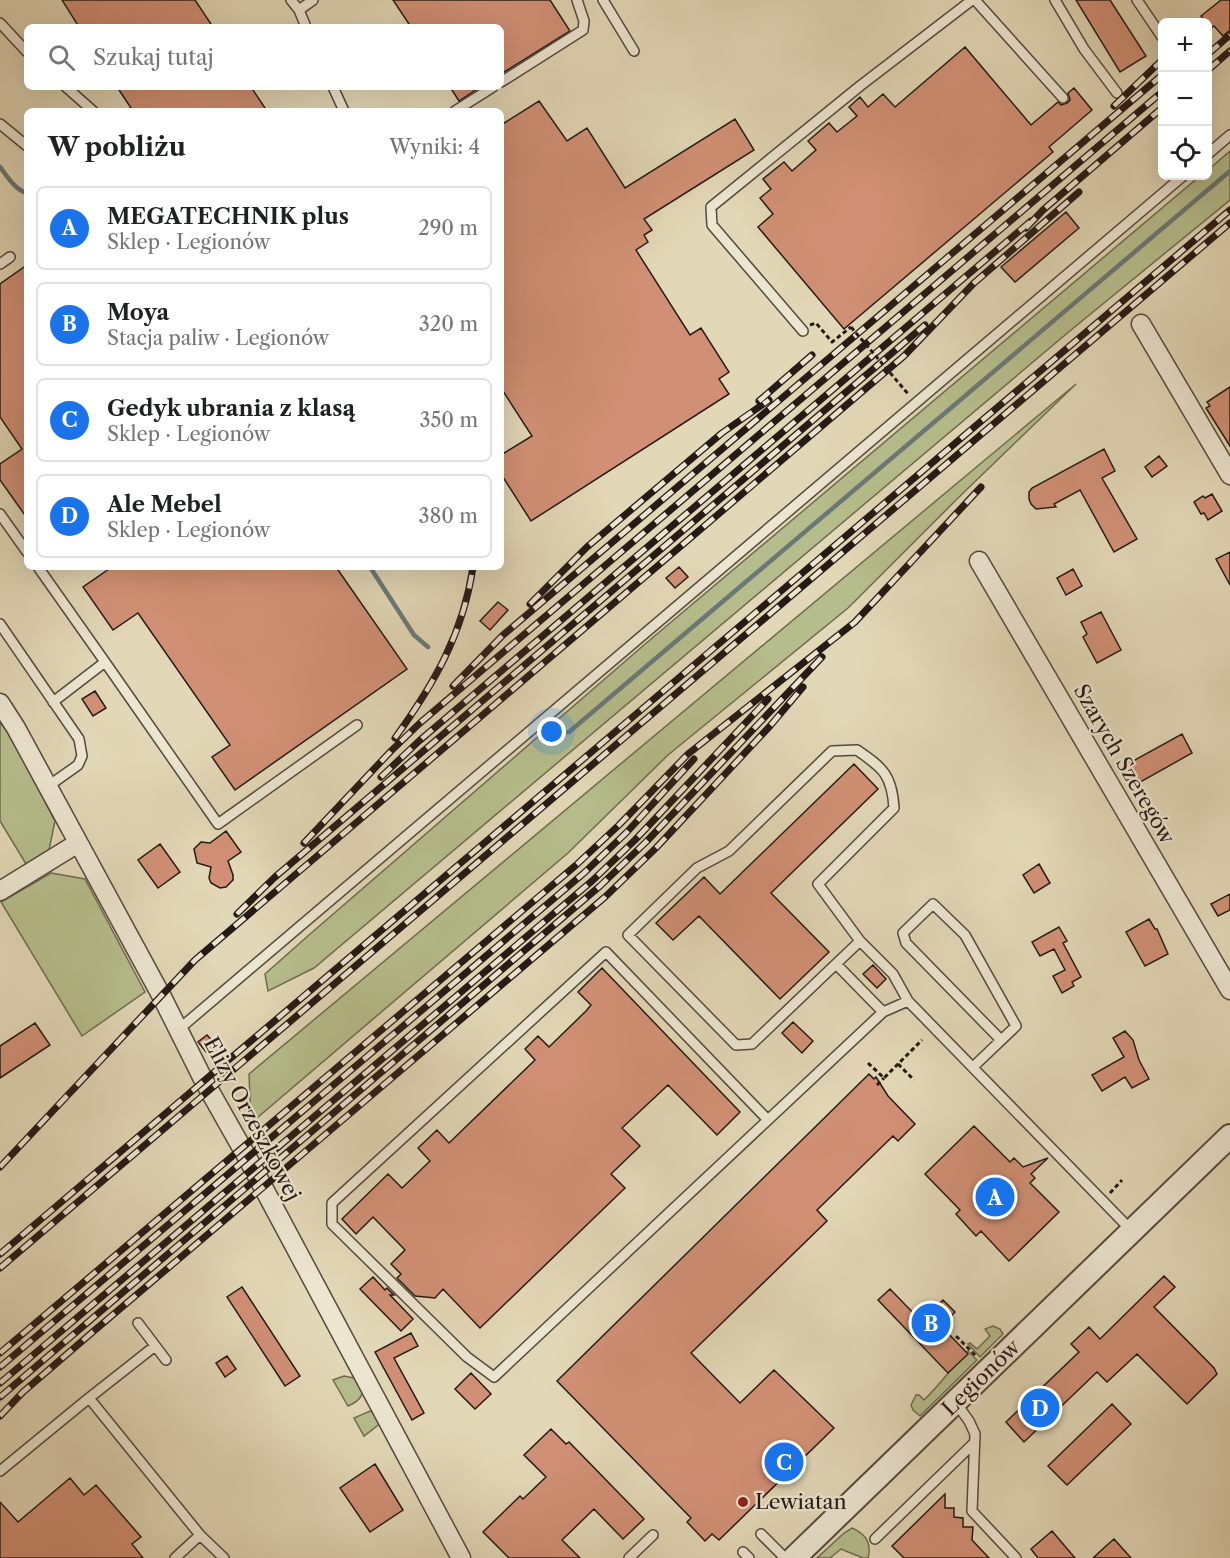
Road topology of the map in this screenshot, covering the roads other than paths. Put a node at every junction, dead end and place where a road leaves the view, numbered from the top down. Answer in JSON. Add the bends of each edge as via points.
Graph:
{"nodes":[{"id":1,"x":291,"y":0,"type":"edge"},
{"id":2,"x":313,"y":0,"type":"edge"},
{"id":3,"x":577,"y":0,"type":"edge"},
{"id":4,"x":603,"y":0,"type":"edge"},
{"id":5,"x":974,"y":0,"type":"edge"},
{"id":6,"x":1055,"y":0,"type":"edge"},
{"id":7,"x":1137,"y":0,"type":"edge"},
{"id":8,"x":299,"y":10,"type":"junction"},
{"id":9,"x":0,"y":23,"type":"edge"},
{"id":10,"x":305,"y":24,"type":"edge"},
{"id":11,"x":1158,"y":31,"type":"edge"},
{"id":12,"x":24,"y":49,"type":"edge"},
{"id":13,"x":634,"y":51,"type":"dead end"},
{"id":14,"x":504,"y":80,"type":"edge"},
{"id":15,"x":69,"y":90,"type":"edge"},
{"id":16,"x":334,"y":90,"type":"edge"},
{"id":17,"x":488,"y":90,"type":"edge"},
{"id":18,"x":1117,"y":93,"type":"dead end"},
{"id":19,"x":1062,"y":98,"type":"dead end"},
{"id":20,"x":90,"y":108,"type":"edge"},
{"id":21,"x":343,"y":108,"type":"edge"},
{"id":22,"x":460,"y":108,"type":"edge"},
{"id":23,"x":0,"y":124,"type":"edge"},
{"id":24,"x":1230,"y":135,"type":"edge"},
{"id":25,"x":24,"y":144,"type":"edge"},
{"id":26,"x":1212,"y":151,"type":"edge"},
{"id":27,"x":1178,"y":180,"type":"edge"},
{"id":28,"x":10,"y":257,"type":"dead end"},
{"id":29,"x":0,"y":264,"type":"edge"},
{"id":30,"x":1141,"y":324,"type":"dead end"},
{"id":31,"x":803,"y":331,"type":"dead end"},
{"id":32,"x":1230,"y":475,"type":"edge"},
{"id":33,"x":0,"y":514,"type":"edge"},
{"id":34,"x":24,"y":548,"type":"edge"},
{"id":35,"x":979,"y":561,"type":"dead end"},
{"id":36,"x":40,"y":570,"type":"edge"},
{"id":37,"x":0,"y":624,"type":"edge"},
{"id":38,"x":105,"y":662,"type":"junction"},
{"id":39,"x":53,"y":702,"type":"junction"},
{"id":40,"x":0,"y":703,"type":"edge"},
{"id":41,"x":357,"y":725,"type":"dead end"},
{"id":42,"x":47,"y":787,"type":"junction"},
{"id":43,"x":78,"y":843,"type":"junction"},
{"id":44,"x":0,"y":891,"type":"edge"},
{"id":45,"x":860,"y":941,"type":"junction"},
{"id":46,"x":836,"y":964,"type":"junction"},
{"id":47,"x":1230,"y":990,"type":"edge"},
{"id":48,"x":908,"y":1001,"type":"junction"},
{"id":49,"x":883,"y":1012,"type":"junction"},
{"id":50,"x":178,"y":1030,"type":"junction"},
{"id":51,"x":1001,"y":1040,"type":"junction"},
{"id":52,"x":973,"y":1067,"type":"junction"},
{"id":53,"x":767,"y":1119,"type":"junction"},
{"id":54,"x":1230,"y":1136,"type":"edge"},
{"id":55,"x":1133,"y":1232,"type":"junction"},
{"id":56,"x":138,"y":1323,"type":"dead end"},
{"id":57,"x":155,"y":1346,"type":"junction"},
{"id":58,"x":166,"y":1360,"type":"dead end"},
{"id":59,"x":89,"y":1398,"type":"junction"},
{"id":60,"x":956,"y":1402,"type":"junction"},
{"id":61,"x":974,"y":1443,"type":"junction"},
{"id":62,"x":0,"y":1471,"type":"edge"},
{"id":63,"x":761,"y":1534,"type":"dead end"},
{"id":64,"x":200,"y":1535,"type":"junction"},
{"id":65,"x":653,"y":1535,"type":"dead end"},
{"id":66,"x":875,"y":1539,"type":"dead end"},
{"id":67,"x":175,"y":1558,"type":"edge"},
{"id":68,"x":224,"y":1558,"type":"edge"},
{"id":69,"x":461,"y":1558,"type":"edge"},
{"id":70,"x":629,"y":1558,"type":"edge"},
{"id":71,"x":785,"y":1558,"type":"edge"},
{"id":72,"x":794,"y":1558,"type":"edge"},
{"id":73,"x":1016,"y":1558,"type":"edge"}],
"edges":[{"from":1,"to":8,"type":"lane"},
{"from":2,"to":8,"type":"lane"},
{"from":3,"to":14,"type":"lane","via":[[583,30]]},
{"from":4,"to":13,"type":"lane"},
{"from":5,"to":19,"type":"lane"},
{"from":5,"to":31,"type":"lane","via":[[711,207],[712,225]]},
{"from":6,"to":18,"type":"lane","via":[[1084,49]]},
{"from":7,"to":11,"type":"lane"},
{"from":8,"to":10,"type":"lane"},
{"from":9,"to":12,"type":"lane"},
{"from":15,"to":20,"type":"lane"},
{"from":16,"to":21,"type":"lane"},
{"from":17,"to":22,"type":"lane"},
{"from":23,"to":25,"type":"lane"},
{"from":24,"to":26,"type":"lane"},
{"from":27,"to":50,"type":"lane","via":[[943,372]]},
{"from":28,"to":29,"type":"lane"},
{"from":30,"to":32,"type":"street"},
{"from":33,"to":34,"type":"lane"},
{"from":35,"to":47,"type":"street","name":"Szarych Szeregów"},
{"from":36,"to":38,"type":"lane"},
{"from":37,"to":39,"type":"lane"},
{"from":38,"to":39,"type":"lane"},
{"from":38,"to":41,"type":"lane","via":[[218,824]]},
{"from":39,"to":42,"type":"lane","via":[[79,739],[82,756],[78,765]]},
{"from":40,"to":42,"type":"street","name":"Elizy Orzeszkowej"},
{"from":42,"to":43,"type":"street","name":"Elizy Orzeszkowej"},
{"from":43,"to":44,"type":"street"},
{"from":43,"to":50,"type":"street","name":"Elizy Orzeszkowej"},
{"from":45,"to":46,"type":"lane"},
{"from":45,"to":46,"type":"lane","via":[[818,884],[894,808],[893,786],[878,764],[857,750],[832,751],[729,851],[697,868],[628,935],[736,1045],[752,1044]]},
{"from":45,"to":48,"type":"lane","via":[[893,974]]},
{"from":46,"to":49,"type":"lane"},
{"from":48,"to":49,"type":"lane"},
{"from":48,"to":52,"type":"lane"},
{"from":49,"to":53,"type":"lane"},
{"from":50,"to":69,"type":"street","name":"Elizy Orzeszkowej"},
{"from":51,"to":51,"type":"lane","via":[[1016,1026],[965,935],[933,904],[903,933],[906,943]]},
{"from":51,"to":52,"type":"lane"},
{"from":52,"to":55,"type":"lane"},
{"from":53,"to":53,"type":"lane","via":[[494,1377],[467,1357],[332,1224],[332,1203],[606,952]]},
{"from":54,"to":55,"type":"street","name":"Legionów"},
{"from":55,"to":60,"type":"street","name":"Legionów"},
{"from":56,"to":57,"type":"lane"},
{"from":57,"to":58,"type":"lane"},
{"from":57,"to":59,"type":"lane"},
{"from":59,"to":62,"type":"lane"},
{"from":59,"to":64,"type":"lane"},
{"from":60,"to":61,"type":"lane","via":[[975,1434]]},
{"from":60,"to":72,"type":"street","name":"Legionów"},
{"from":61,"to":66,"type":"lane"},
{"from":61,"to":73,"type":"lane","via":[[972,1511]]},
{"from":63,"to":71,"type":"lane"},
{"from":64,"to":67,"type":"lane"},
{"from":64,"to":68,"type":"lane"},
{"from":65,"to":70,"type":"lane"}]}
